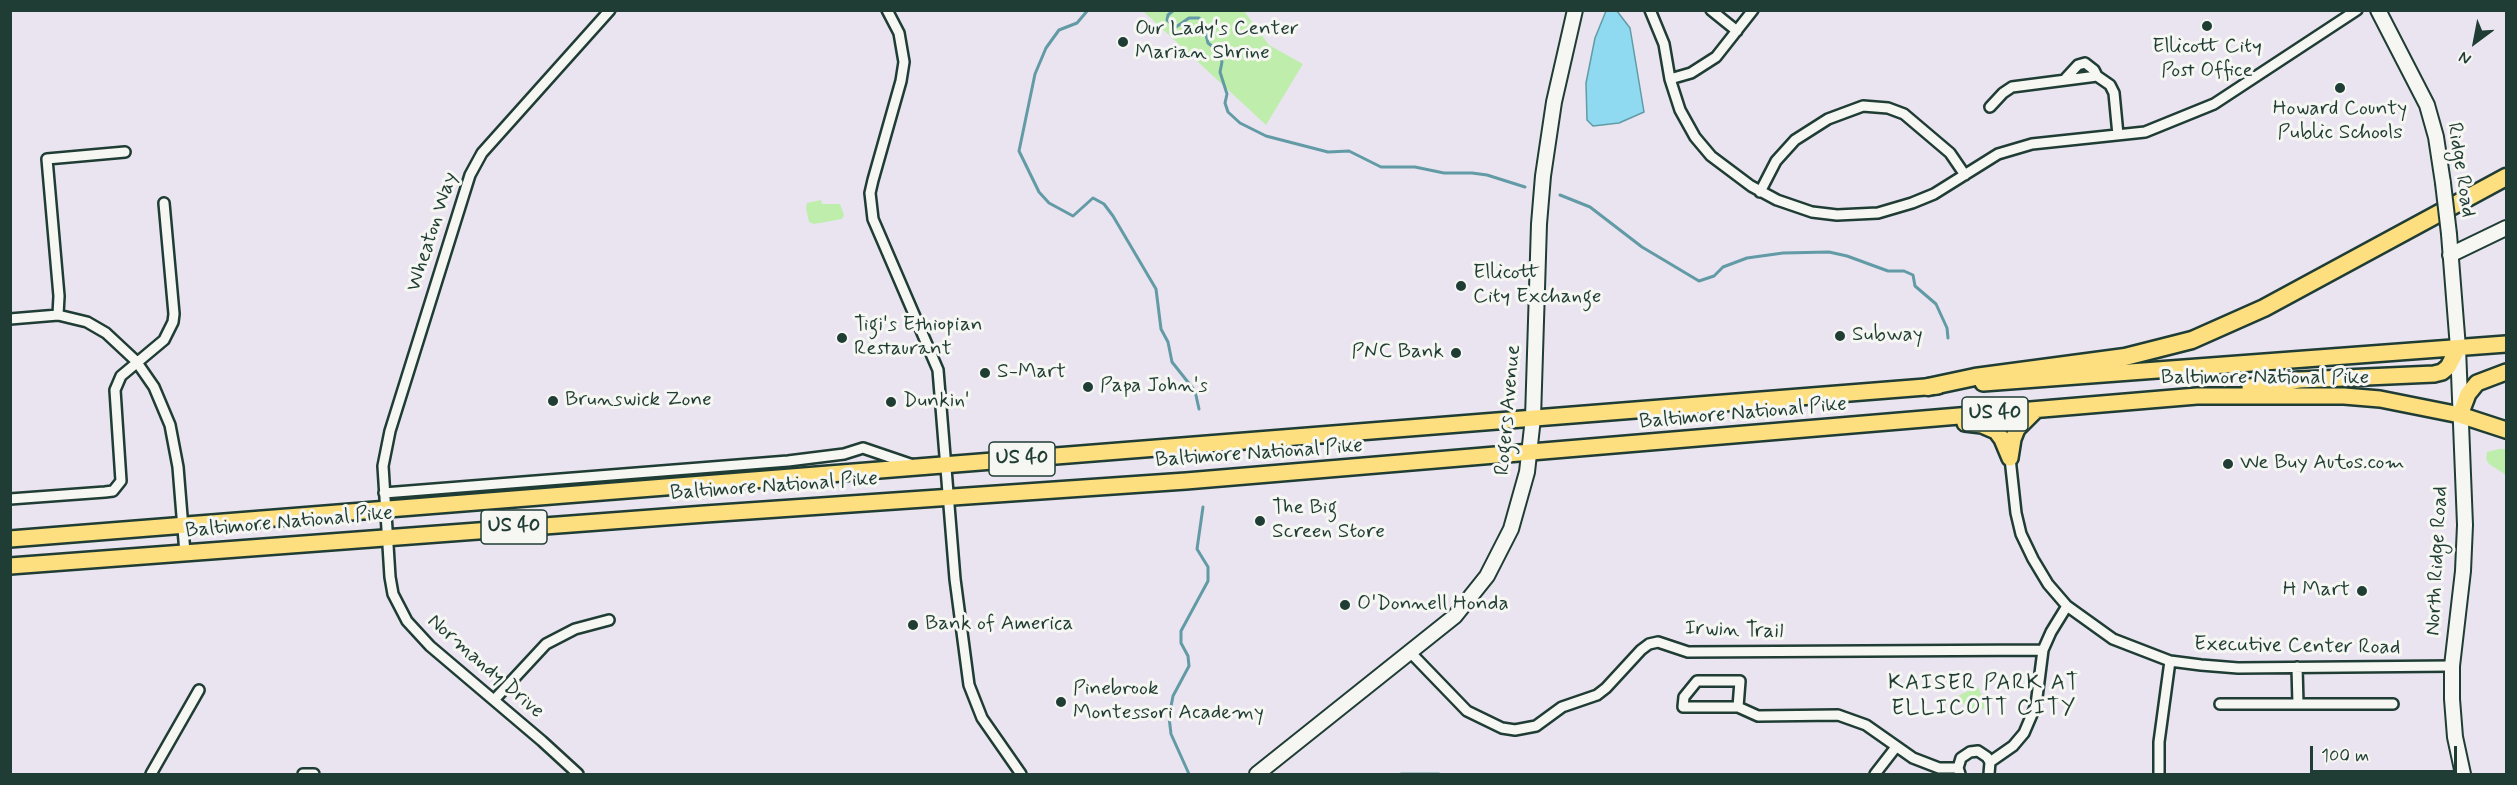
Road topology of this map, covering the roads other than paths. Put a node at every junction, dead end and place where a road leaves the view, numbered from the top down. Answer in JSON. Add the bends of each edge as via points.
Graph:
{"nodes":[{"id":1,"x":610,"y":10,"type":"edge"},
{"id":2,"x":887,"y":10,"type":"edge"},
{"id":3,"x":1575,"y":10,"type":"edge"},
{"id":4,"x":1650,"y":10,"type":"edge"},
{"id":5,"x":1711,"y":10,"type":"edge"},
{"id":6,"x":1753,"y":10,"type":"edge"},
{"id":7,"x":2357,"y":10,"type":"edge"},
{"id":8,"x":2378,"y":10,"type":"edge"},
{"id":9,"x":1737,"y":31,"type":"junction"},
{"id":10,"x":1671,"y":79,"type":"junction"},
{"id":11,"x":1990,"y":106,"type":"dead end"},
{"id":12,"x":2118,"y":135,"type":"junction"},
{"id":13,"x":125,"y":152,"type":"dead end"},
{"id":14,"x":1965,"y":175,"type":"junction"},
{"id":15,"x":2506,"y":177,"type":"edge"},
{"id":16,"x":1760,"y":192,"type":"junction"},
{"id":17,"x":164,"y":203,"type":"dead end"},
{"id":18,"x":2506,"y":228,"type":"edge"},
{"id":19,"x":2450,"y":255,"type":"junction"},
{"id":20,"x":58,"y":315,"type":"junction"},
{"id":21,"x":10,"y":319,"type":"edge"},
{"id":22,"x":2506,"y":344,"type":"edge"},
{"id":23,"x":2458,"y":348,"type":"junction"},
{"id":24,"x":136,"y":361,"type":"junction"},
{"id":25,"x":2506,"y":372,"type":"edge"},
{"id":26,"x":1928,"y":387,"type":"junction"},
{"id":27,"x":2197,"y":396,"type":"junction"},
{"id":28,"x":2036,"y":410,"type":"junction"},
{"id":29,"x":2460,"y":415,"type":"junction"},
{"id":30,"x":1533,"y":418,"type":"junction"},
{"id":31,"x":1935,"y":419,"type":"junction"},
{"id":32,"x":2506,"y":430,"type":"edge"},
{"id":33,"x":1530,"y":453,"type":"junction"},
{"id":34,"x":2010,"y":458,"type":"junction"},
{"id":35,"x":946,"y":464,"type":"junction"},
{"id":36,"x":916,"y":466,"type":"junction"},
{"id":37,"x":384,"y":493,"type":"junction"},
{"id":38,"x":949,"y":496,"type":"junction"},
{"id":39,"x":10,"y":500,"type":"edge"},
{"id":40,"x":385,"y":510,"type":"junction"},
{"id":41,"x":184,"y":526,"type":"junction"},
{"id":42,"x":386,"y":537,"type":"junction"},
{"id":43,"x":10,"y":539,"type":"edge"},
{"id":44,"x":185,"y":553,"type":"junction"},
{"id":45,"x":10,"y":566,"type":"edge"},
{"id":46,"x":2067,"y":606,"type":"junction"},
{"id":47,"x":609,"y":620,"type":"dead end"},
{"id":48,"x":2043,"y":650,"type":"junction"},
{"id":49,"x":1410,"y":652,"type":"junction"},
{"id":50,"x":2170,"y":661,"type":"junction"},
{"id":51,"x":2452,"y":666,"type":"junction"},
{"id":52,"x":2297,"y":667,"type":"junction"},
{"id":53,"x":199,"y":690,"type":"dead end"},
{"id":54,"x":494,"y":700,"type":"junction"},
{"id":55,"x":2220,"y":704,"type":"dead end"},
{"id":56,"x":2298,"y":704,"type":"junction"},
{"id":57,"x":2393,"y":704,"type":"dead end"},
{"id":58,"x":1738,"y":707,"type":"junction"},
{"id":59,"x":1896,"y":747,"type":"junction"},
{"id":60,"x":1990,"y":762,"type":"junction"},
{"id":61,"x":1959,"y":771,"type":"edge"},
{"id":62,"x":152,"y":774,"type":"edge"},
{"id":63,"x":303,"y":774,"type":"edge"},
{"id":64,"x":314,"y":774,"type":"edge"},
{"id":65,"x":578,"y":774,"type":"edge"},
{"id":66,"x":1021,"y":774,"type":"edge"},
{"id":67,"x":1257,"y":774,"type":"edge"},
{"id":68,"x":1875,"y":774,"type":"edge"},
{"id":69,"x":1989,"y":774,"type":"edge"},
{"id":70,"x":2159,"y":774,"type":"edge"},
{"id":71,"x":2463,"y":774,"type":"edge"}],
"edges":[{"from":1,"to":37,"type":"street","name":"Wheaton Way","via":[[482,153],[470,175],[390,431],[383,466]]},
{"from":2,"to":35,"type":"street","via":[[899,33],[904,62],[873,180],[870,206],[878,234],[938,370]]},
{"from":3,"to":30,"type":"main road","name":"Rogers Avenue","via":[[1554,102],[1543,176]]},
{"from":4,"to":10,"type":"street","via":[[1664,44]]},
{"from":5,"to":9,"type":"street"},
{"from":6,"to":9,"type":"street"},
{"from":7,"to":12,"type":"street","via":[[2214,104],[2145,132]]},
{"from":8,"to":19,"type":"main road","name":"Ridge Road","bridge":true,"via":[[2427,105],[2436,137]]},
{"from":9,"to":10,"type":"street","via":[[1716,57]]},
{"from":10,"to":16,"type":"street","via":[[1680,110],[1695,137],[1711,156]]},
{"from":11,"to":12,"type":"street","via":[[2012,87],[2097,76],[2114,93]]},
{"from":12,"to":14,"type":"street","via":[[2032,144],[1998,154]]},
{"from":13,"to":20,"type":"street","via":[[47,159]]},
{"from":14,"to":16,"type":"street","via":[[1912,203],[1863,215],[1812,212]]},
{"from":14,"to":16,"type":"street","via":[[1950,153],[1904,114],[1863,106],[1828,118],[1795,140],[1776,161]]},
{"from":15,"to":26,"type":"highway","via":[[2264,308],[2192,340],[2125,357]]},
{"from":17,"to":24,"type":"street","via":[[173,322],[164,339]]},
{"from":18,"to":19,"type":"main road"},
{"from":19,"to":23,"type":"main road","name":"Ridge Road"},
{"from":20,"to":21,"type":"street"},
{"from":20,"to":24,"type":"street","via":[[87,322],[106,333]]},
{"from":22,"to":23,"type":"main road","name":"Baltimore National Pike","number":"US 40"},
{"from":23,"to":26,"type":"main road","name":"Baltimore National Pike","number":"US 40"},
{"from":23,"to":27,"type":"main road","via":[[2448,367],[2434,374],[2299,380]]},
{"from":23,"to":29,"type":"main road","name":"North Ridge Road"},
{"from":24,"to":39,"type":"street","via":[[121,376],[115,390],[122,476],[118,487],[105,492]]},
{"from":24,"to":41,"type":"street","via":[[154,387],[170,425]]},
{"from":25,"to":29,"type":"main road","via":[[2477,383]]},
{"from":26,"to":30,"type":"main road","name":"Baltimore National Pike","number":"US 40"},
{"from":27,"to":28,"type":"main road","name":"Baltimore National Pike","number":"US 40"},
{"from":27,"to":29,"type":"main road","name":"Baltimore National Pike","number":"US 40","via":[[2344,396]]},
{"from":28,"to":31,"type":"main road","name":"Baltimore National Pike","number":"US 40"},
{"from":28,"to":34,"type":"main road","via":[[2017,429]]},
{"from":29,"to":32,"type":"main road","name":"Baltimore National Pike","number":"US 40"},
{"from":29,"to":51,"type":"main road","name":"North Ridge Road","via":[[2465,525]]},
{"from":30,"to":33,"type":"main road","name":"Rogers Avenue"},
{"from":30,"to":35,"type":"main road","name":"Baltimore National Pike","number":"US 40"},
{"from":31,"to":33,"type":"main road","name":"Baltimore National Pike","number":"US 40"},
{"from":31,"to":34,"type":"main road","via":[[1989,427],[2002,439]]},
{"from":33,"to":38,"type":"main road","name":"Baltimore National Pike","number":"US 40","via":[[1186,482]]},
{"from":33,"to":49,"type":"main road","name":"Rogers Avenue","via":[[1518,512],[1499,557],[1455,616]]},
{"from":34,"to":46,"type":"street","name":"Executive Center Road","via":[[2021,534],[2048,584]]},
{"from":35,"to":36,"type":"main road","name":"Baltimore National Pike","number":"US 40"},
{"from":35,"to":38,"type":"street"},
{"from":36,"to":37,"type":"street","via":[[863,448],[788,461]]},
{"from":36,"to":40,"type":"main road","name":"Baltimore National Pike","number":"US 40"},
{"from":37,"to":40,"type":"street","name":"Wheaton Way"},
{"from":38,"to":42,"type":"main road","name":"Baltimore National Pike","number":"US 40"},
{"from":38,"to":66,"type":"street","via":[[969,685],[981,718]]},
{"from":40,"to":41,"type":"main road","name":"Baltimore National Pike","number":"US 40"},
{"from":40,"to":42,"type":"street","name":"Normandy Drive"},
{"from":41,"to":43,"type":"main road","name":"Baltimore National Pike","number":"US 40"},
{"from":41,"to":44,"type":"street"},
{"from":42,"to":44,"type":"main road","name":"Baltimore National Pike","number":"US 40"},
{"from":42,"to":54,"type":"street","name":"Normandy Drive","via":[[393,594],[407,621],[430,646]]},
{"from":44,"to":45,"type":"main road","name":"Baltimore National Pike","number":"US 40"},
{"from":46,"to":48,"type":"street"},
{"from":46,"to":50,"type":"street","name":"Executive Center Road","via":[[2114,639]]},
{"from":47,"to":54,"type":"street","via":[[575,629],[546,644]]},
{"from":48,"to":49,"type":"street","name":"Irwin Trail","via":[[1688,652],[1658,642],[1641,650],[1597,695],[1562,707],[1536,726],[1515,730],[1467,711]]},
{"from":48,"to":60,"type":"street","via":[[2036,705],[2027,726],[2013,746]]},
{"from":49,"to":67,"type":"main road","name":"Rogers Avenue"},
{"from":50,"to":52,"type":"street","name":"Executive Center Road","via":[[2238,668]]},
{"from":50,"to":70,"type":"street","via":[[2159,742]]},
{"from":51,"to":52,"type":"street","name":"Executive Center Road"},
{"from":51,"to":71,"type":"main road","name":"North Ridge Road","via":[[2452,718]]},
{"from":52,"to":56,"type":"street"},
{"from":53,"to":62,"type":"street"},
{"from":54,"to":65,"type":"street","name":"Normandy Drive"},
{"from":55,"to":56,"type":"street"},
{"from":56,"to":57,"type":"street"},
{"from":58,"to":58,"type":"street","via":[[1727,707],[1683,707],[1684,697],[1697,681],[1740,681]]},
{"from":58,"to":59,"type":"street","via":[[1758,716],[1838,715],[1866,725]]},
{"from":59,"to":61,"type":"street","via":[[1926,764]]},
{"from":59,"to":68,"type":"street"},
{"from":60,"to":61,"type":"street","via":[[1983,753],[1970,752],[1961,758]]},
{"from":60,"to":69,"type":"street"},
{"from":63,"to":64,"type":"street"}]}
